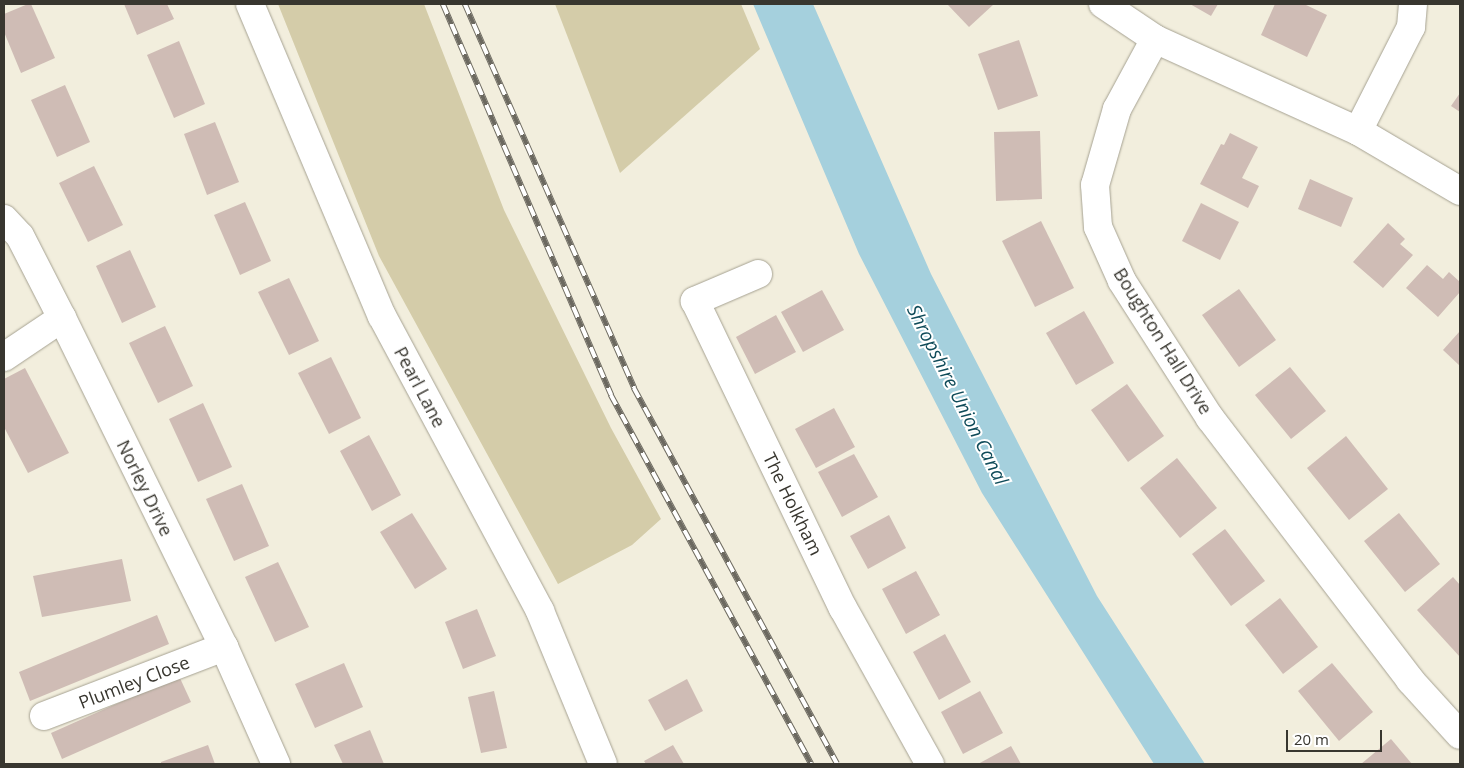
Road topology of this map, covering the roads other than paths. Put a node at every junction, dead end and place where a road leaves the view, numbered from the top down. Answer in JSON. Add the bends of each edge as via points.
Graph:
{"nodes":[{"id":1,"x":250,"y":4,"type":"edge"},
{"id":2,"x":1103,"y":4,"type":"edge"},
{"id":3,"x":1413,"y":4,"type":"edge"},
{"id":4,"x":1155,"y":39,"type":"junction"},
{"id":5,"x":1358,"y":131,"type":"junction"},
{"id":6,"x":1460,"y":191,"type":"edge"},
{"id":7,"x":4,"y":219,"type":"edge"},
{"id":8,"x":758,"y":274,"type":"dead end"},
{"id":9,"x":62,"y":318,"type":"junction"},
{"id":10,"x":4,"y":357,"type":"edge"},
{"id":11,"x":224,"y":647,"type":"junction"},
{"id":12,"x":44,"y":716,"type":"dead end"},
{"id":13,"x":1460,"y":735,"type":"edge"},
{"id":14,"x":276,"y":764,"type":"edge"},
{"id":15,"x":603,"y":764,"type":"edge"},
{"id":16,"x":930,"y":764,"type":"edge"}],
"edges":[{"from":1,"to":15,"type":"street","name":"Pearl Lane","via":[[382,316],[540,611]]},
{"from":2,"to":4,"type":"street"},
{"from":3,"to":5,"type":"street","via":[[1411,27]]},
{"from":4,"to":5,"type":"street"},
{"from":4,"to":13,"type":"street","name":"Boughton Hall Drive","via":[[1117,110],[1095,185],[1098,227],[1122,281],[1210,418],[1410,680]]},
{"from":5,"to":6,"type":"street"},
{"from":7,"to":9,"type":"street","name":"Norley Drive","via":[[20,236]]},
{"from":8,"to":16,"type":"street","name":"The Holkham","via":[[695,301],[843,608]]},
{"from":9,"to":10,"type":"street"},
{"from":9,"to":11,"type":"street","name":"Norley Drive"},
{"from":11,"to":12,"type":"street","name":"Plumley Close"},
{"from":11,"to":14,"type":"street","name":"Norley Drive"}]}
